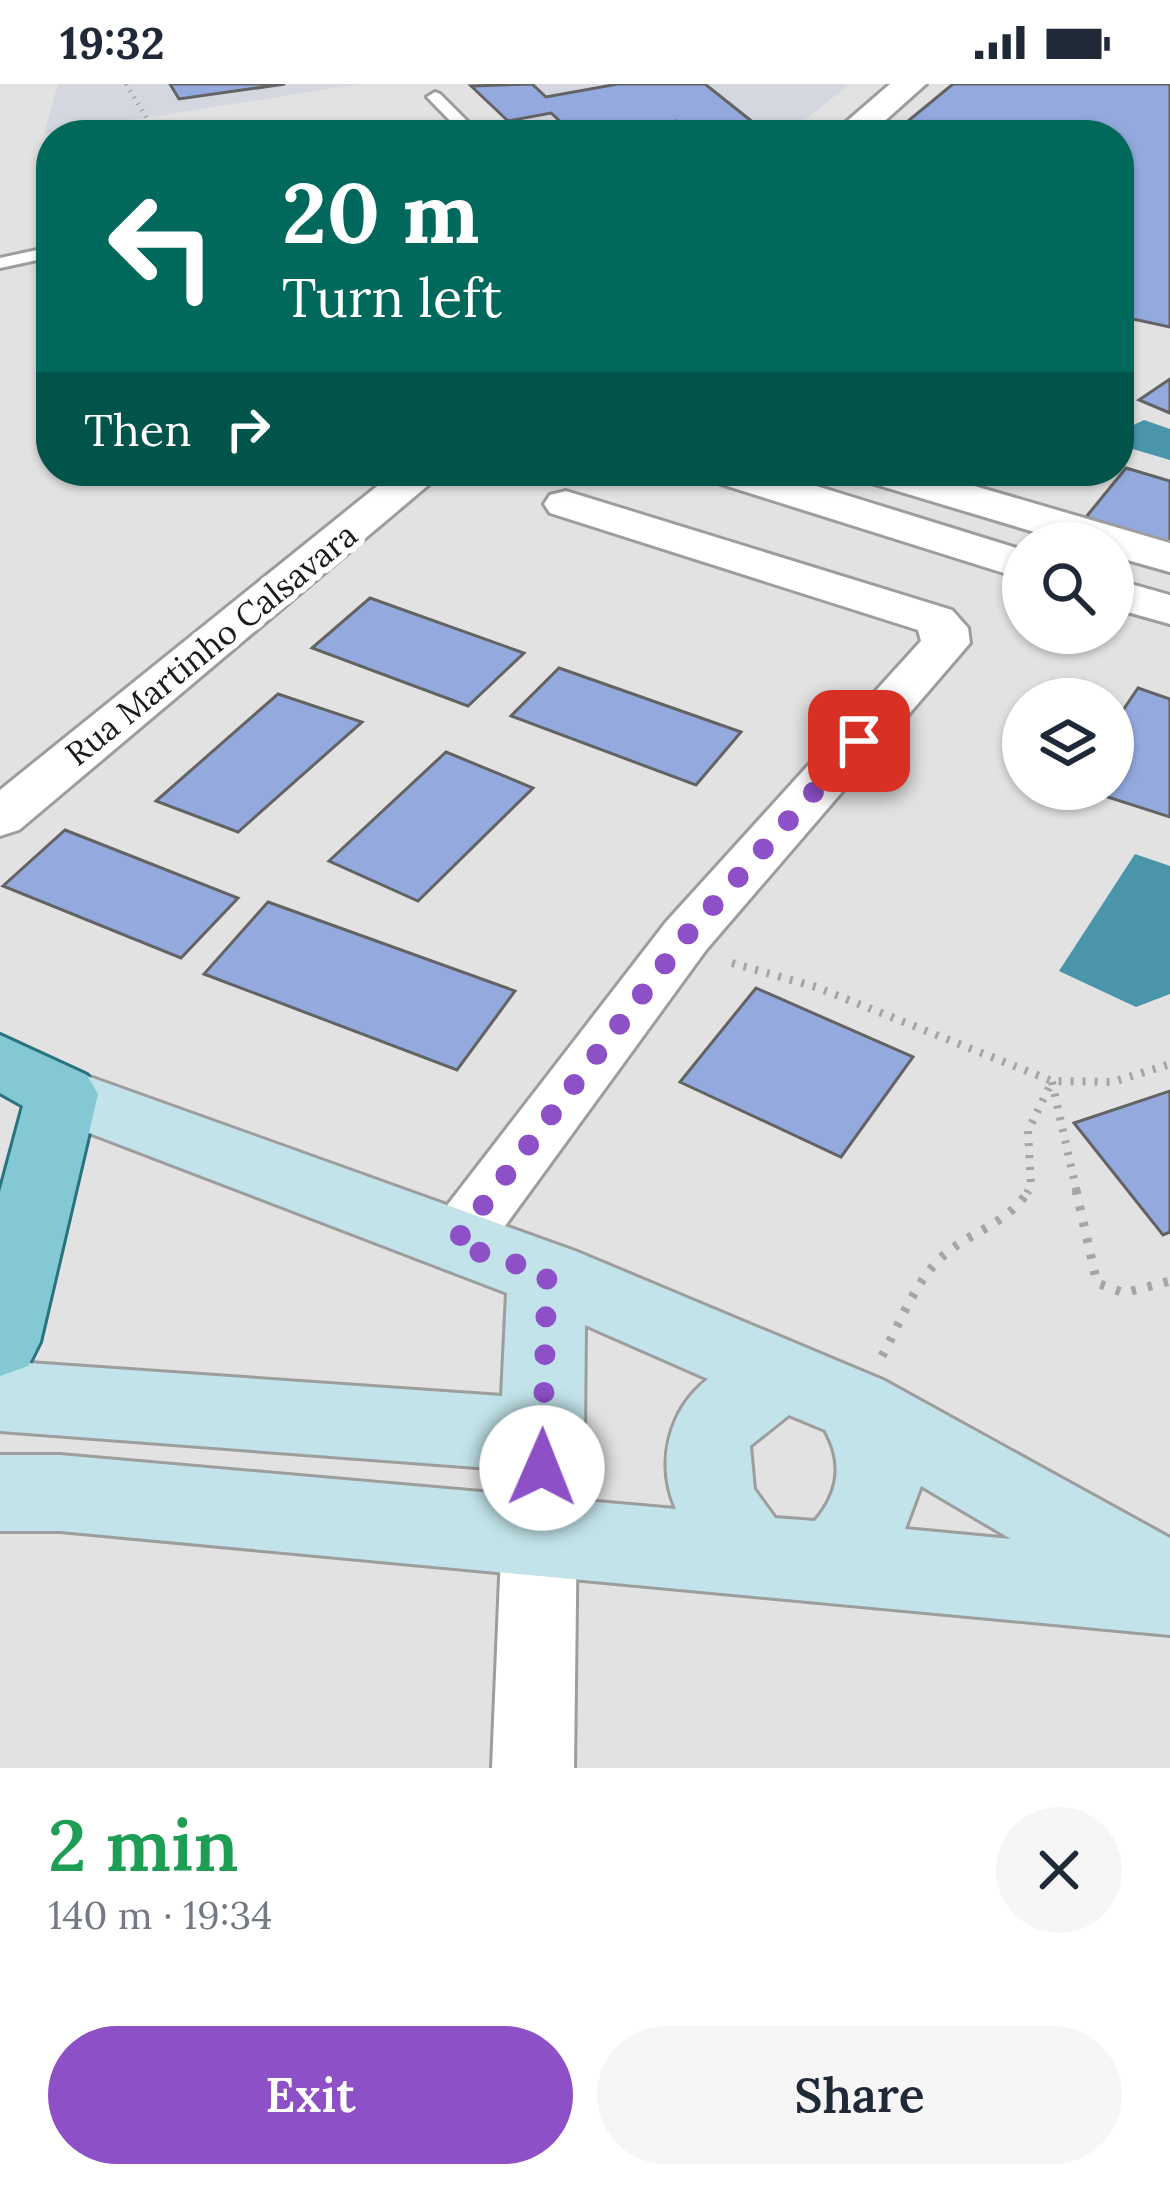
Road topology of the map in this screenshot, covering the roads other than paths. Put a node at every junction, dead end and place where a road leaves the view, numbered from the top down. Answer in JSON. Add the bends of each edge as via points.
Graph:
{"nodes":[{"id":1,"x":876,"y":84,"type":"edge"},
{"id":2,"x":910,"y":84,"type":"edge"},
{"id":3,"x":435,"y":97,"type":"dead end"},
{"id":4,"x":458,"y":120,"type":"edge"},
{"id":5,"x":834,"y":120,"type":"edge"},
{"id":6,"x":866,"y":120,"type":"edge"},
{"id":7,"x":0,"y":239,"type":"edge"},
{"id":8,"x":36,"y":241,"type":"edge"},
{"id":9,"x":36,"y":255,"type":"edge"},
{"id":10,"x":0,"y":263,"type":"edge"},
{"id":11,"x":375,"y":486,"type":"edge"},
{"id":12,"x":405,"y":486,"type":"edge"},
{"id":13,"x":770,"y":486,"type":"edge"},
{"id":14,"x":927,"y":486,"type":"edge"},
{"id":15,"x":566,"y":504,"type":"dead end"},
{"id":16,"x":1002,"y":558,"type":"edge"},
{"id":17,"x":1170,"y":558,"type":"edge"},
{"id":18,"x":1134,"y":599,"type":"edge"},
{"id":19,"x":1170,"y":610,"type":"edge"},
{"id":20,"x":0,"y":761,"type":"edge"},
{"id":21,"x":0,"y":818,"type":"edge"},
{"id":22,"x":31,"y":1078,"type":"edge"},
{"id":23,"x":454,"y":1244,"type":"junction"},
{"id":24,"x":547,"y":1274,"type":"junction"},
{"id":25,"x":0,"y":1342,"type":"edge"},
{"id":26,"x":822,"y":1391,"type":"junction"},
{"id":27,"x":0,"y":1396,"type":"edge"},
{"id":28,"x":542,"y":1435,"type":"junction"},
{"id":29,"x":0,"y":1493,"type":"edge"},
{"id":30,"x":541,"y":1534,"type":"junction"},
{"id":31,"x":750,"y":1554,"type":"junction"},
{"id":32,"x":835,"y":1563,"type":"junction"},
{"id":33,"x":1170,"y":1584,"type":"edge"},
{"id":34,"x":1170,"y":1594,"type":"edge"},
{"id":35,"x":532,"y":1768,"type":"edge"}],
"edges":[{"from":1,"to":5,"type":"street"},
{"from":2,"to":6,"type":"street"},
{"from":3,"to":4,"type":"lane"},
{"from":7,"to":8,"type":"lane"},
{"from":9,"to":10,"type":"lane"},
{"from":11,"to":20,"type":"street","name":"Rua Martinho Calsavara","via":[[153,662],[28,752]]},
{"from":12,"to":21,"type":"street","name":"Rua Martinho Calsavara"},
{"from":13,"to":16,"type":"street"},
{"from":14,"to":17,"type":"street"},
{"from":15,"to":23,"type":"street","via":[[934,620],[946,643],[686,936]]},
{"from":18,"to":19,"type":"street"},
{"from":22,"to":23,"type":"main road"},
{"from":22,"to":25,"type":"main road"},
{"from":23,"to":24,"type":"main road"},
{"from":24,"to":26,"type":"main road"},
{"from":24,"to":28,"type":"main road"},
{"from":26,"to":31,"type":"main road","via":[[762,1386],[728,1408],[704,1462],[708,1495]]},
{"from":26,"to":32,"type":"main road","via":[[874,1435],[881,1463],[877,1500]]},
{"from":26,"to":33,"type":"main road"},
{"from":27,"to":28,"type":"main road"},
{"from":28,"to":30,"type":"street"},
{"from":29,"to":30,"type":"main road"},
{"from":30,"to":31,"type":"main road"},
{"from":30,"to":35,"type":"street"},
{"from":31,"to":32,"type":"main road"},
{"from":32,"to":34,"type":"main road"}]}
